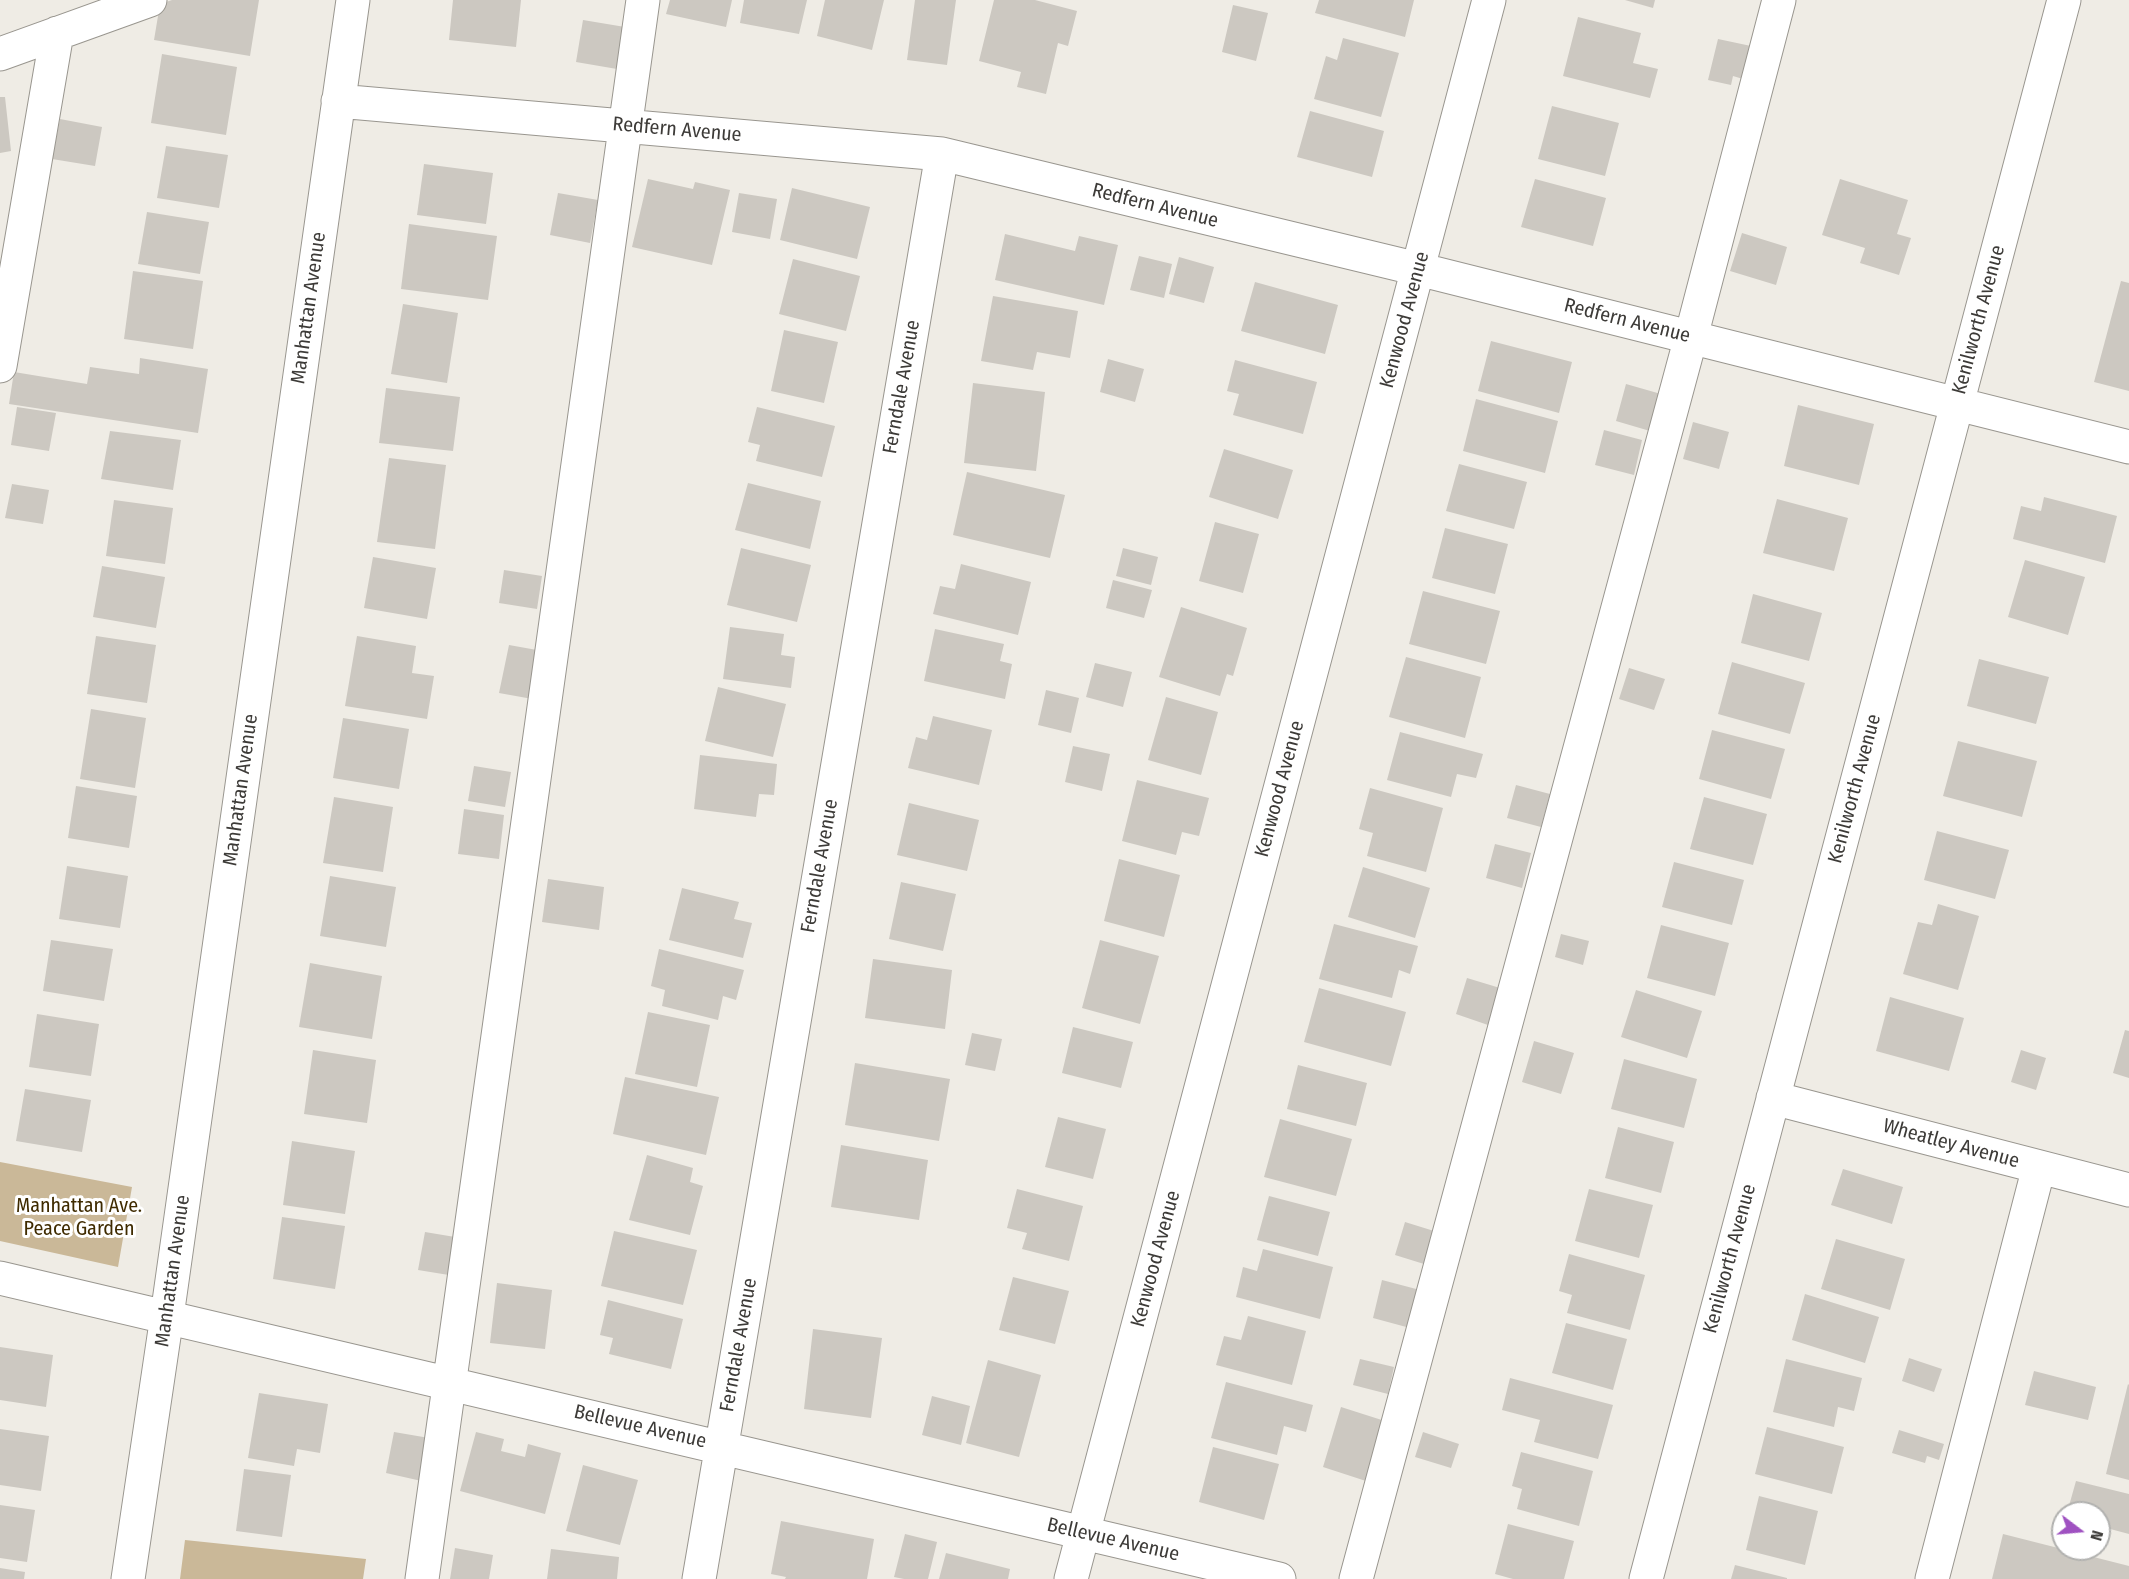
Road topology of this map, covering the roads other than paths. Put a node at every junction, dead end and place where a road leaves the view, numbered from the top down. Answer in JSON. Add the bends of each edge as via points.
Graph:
{"nodes":[{"id":1,"x":150,"y":0,"type":"edge"},
{"id":2,"x":353,"y":0,"type":"edge"},
{"id":3,"x":643,"y":0,"type":"edge"},
{"id":4,"x":1490,"y":0,"type":"edge"},
{"id":5,"x":1779,"y":0,"type":"edge"},
{"id":6,"x":2064,"y":0,"type":"edge"},
{"id":7,"x":57,"y":33,"type":"junction"},
{"id":8,"x":0,"y":54,"type":"edge"},
{"id":9,"x":338,"y":101,"type":"junction"},
{"id":10,"x":627,"y":125,"type":"junction"},
{"id":11,"x":942,"y":154,"type":"junction"},
{"id":12,"x":1418,"y":269,"type":"junction"},
{"id":13,"x":1690,"y":337,"type":"junction"},
{"id":14,"x":0,"y":366,"type":"edge"},
{"id":15,"x":1957,"y":403,"type":"junction"},
{"id":16,"x":2129,"y":447,"type":"edge"},
{"id":17,"x":1773,"y":1098,"type":"junction"},
{"id":18,"x":2039,"y":1167,"type":"junction"},
{"id":19,"x":2129,"y":1190,"type":"edge"},
{"id":20,"x":0,"y":1278,"type":"edge"},
{"id":21,"x":167,"y":1316,"type":"junction"},
{"id":22,"x":450,"y":1383,"type":"junction"},
{"id":23,"x":721,"y":1447,"type":"junction"},
{"id":24,"x":1083,"y":1533,"type":"junction"},
{"id":25,"x":128,"y":1579,"type":"edge"},
{"id":26,"x":422,"y":1579,"type":"edge"},
{"id":27,"x":699,"y":1579,"type":"edge"},
{"id":28,"x":1071,"y":1579,"type":"edge"},
{"id":29,"x":1279,"y":1579,"type":"edge"},
{"id":30,"x":1356,"y":1579,"type":"edge"},
{"id":31,"x":1646,"y":1579,"type":"edge"},
{"id":32,"x":1932,"y":1579,"type":"edge"}],
"edges":[{"from":1,"to":7,"type":"street"},
{"from":2,"to":9,"type":"street","name":"Manhattan Avenue"},
{"from":3,"to":10,"type":"street"},
{"from":4,"to":12,"type":"street","name":"Kenwood Avenue"},
{"from":5,"to":13,"type":"street"},
{"from":6,"to":15,"type":"street","name":"Kenilworth Avenue"},
{"from":7,"to":8,"type":"street"},
{"from":7,"to":14,"type":"street"},
{"from":9,"to":10,"type":"street","name":"Redfern Avenue"},
{"from":9,"to":21,"type":"street","name":"Manhattan Avenue"},
{"from":10,"to":11,"type":"street","name":"Redfern Avenue"},
{"from":10,"to":22,"type":"street"},
{"from":11,"to":12,"type":"street","name":"Redfern Avenue"},
{"from":11,"to":23,"type":"street","name":"Ferndale Avenue"},
{"from":12,"to":13,"type":"street","name":"Redfern Avenue"},
{"from":12,"to":24,"type":"street","name":"Kenwood Avenue"},
{"from":13,"to":15,"type":"street","name":"Redfern Avenue"},
{"from":13,"to":30,"type":"street"},
{"from":15,"to":16,"type":"street","name":"Redfern Avenue"},
{"from":15,"to":17,"type":"street","name":"Kenilworth Avenue"},
{"from":17,"to":18,"type":"street","name":"Wheatley Avenue"},
{"from":17,"to":31,"type":"street","name":"Kenilworth Avenue"},
{"from":18,"to":19,"type":"street","name":"Wheatley Avenue"},
{"from":18,"to":32,"type":"street"},
{"from":20,"to":21,"type":"street","name":"Bellevue Avenue"},
{"from":21,"to":22,"type":"street","name":"Bellevue Avenue"},
{"from":21,"to":25,"type":"street","name":"Manhattan Avenue"},
{"from":22,"to":23,"type":"street","name":"Bellevue Avenue"},
{"from":22,"to":26,"type":"street"},
{"from":23,"to":24,"type":"street","name":"Bellevue Avenue"},
{"from":23,"to":27,"type":"street","name":"Ferndale Avenue"},
{"from":24,"to":28,"type":"street","name":"Kenwood Avenue"},
{"from":24,"to":29,"type":"street","name":"Bellevue Avenue"}]}
